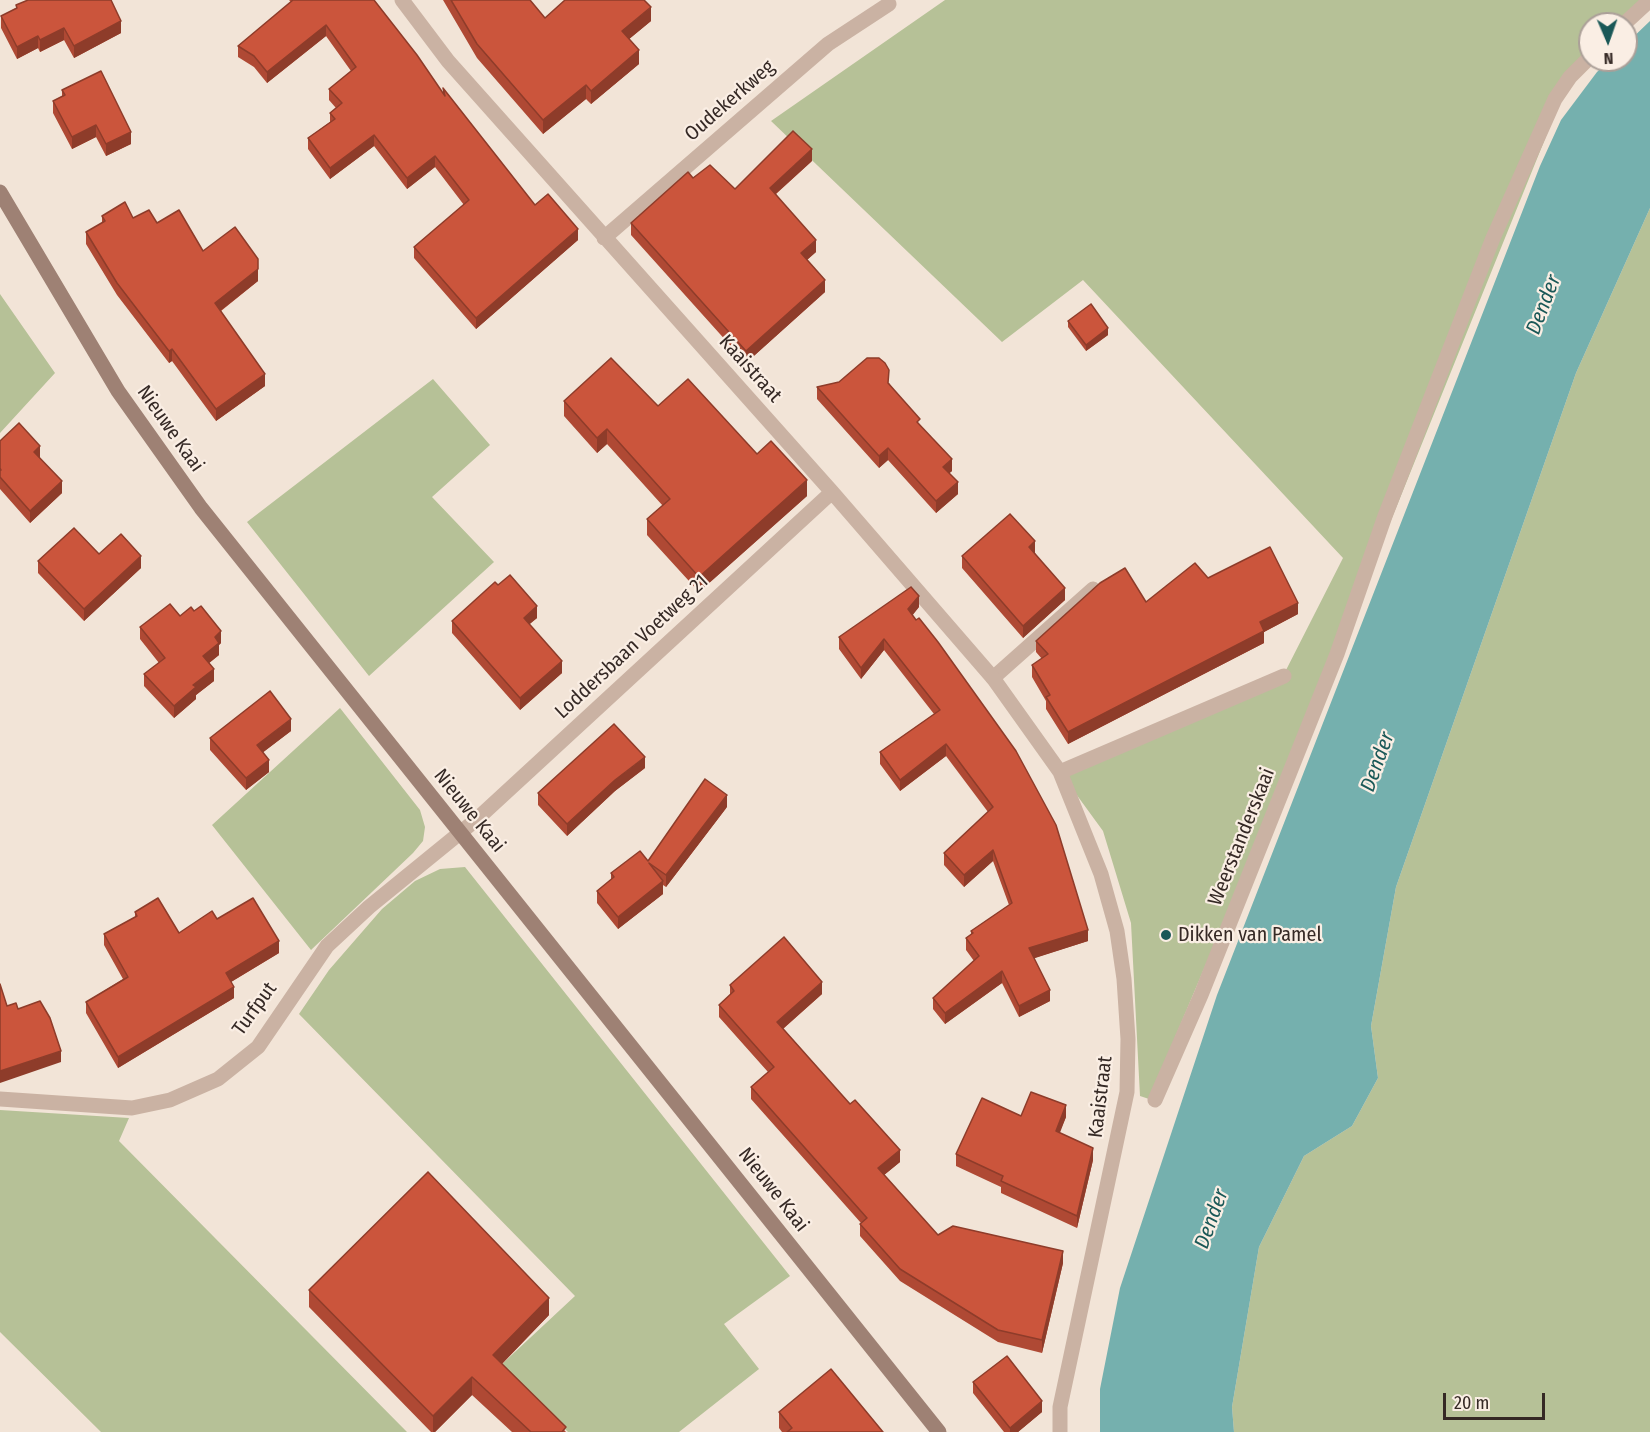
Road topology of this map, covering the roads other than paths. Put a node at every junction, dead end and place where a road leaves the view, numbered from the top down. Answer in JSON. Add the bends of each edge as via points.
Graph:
{"nodes":[{"id":1,"x":402,"y":0,"type":"edge"},
{"id":2,"x":1650,"y":0,"type":"edge"},
{"id":3,"x":889,"y":4,"type":"dead end"},
{"id":4,"x":1637,"y":12,"type":"edge"},
{"id":5,"x":1578,"y":68,"type":"edge"},
{"id":6,"x":0,"y":192,"type":"edge"},
{"id":7,"x":604,"y":238,"type":"junction"},
{"id":8,"x":832,"y":492,"type":"junction"},
{"id":9,"x":1093,"y":589,"type":"edge"},
{"id":10,"x":1284,"y":676,"type":"dead end"},
{"id":11,"x":993,"y":678,"type":"junction"},
{"id":12,"x":1060,"y":772,"type":"junction"},
{"id":13,"x":459,"y":832,"type":"junction"},
{"id":14,"x":0,"y":1099,"type":"edge"},
{"id":15,"x":1155,"y":1100,"type":"dead end"},
{"id":16,"x":939,"y":1432,"type":"edge"},
{"id":17,"x":1060,"y":1432,"type":"edge"}],
"edges":[{"from":1,"to":7,"type":"street","name":"Kaaistraat","via":[[448,61]]},
{"from":2,"to":4,"type":"street"},
{"from":3,"to":7,"type":"street","name":"Oudekerkweg","via":[[828,44]]},
{"from":5,"to":15,"type":"street","name":"Weerstanderskaai","via":[[1555,99],[1493,238],[1337,654]]},
{"from":6,"to":13,"type":"main road","name":"Nieuwe Kaai","via":[[118,391],[201,508]]},
{"from":7,"to":8,"type":"street","name":"Kaaistraat"},
{"from":8,"to":11,"type":"street","name":"Kaaistraat"},
{"from":8,"to":13,"type":"street","name":"Loddersbaan Voetweg 21"},
{"from":9,"to":11,"type":"street"},
{"from":10,"to":12,"type":"street"},
{"from":11,"to":12,"type":"street","name":"Kaaistraat"},
{"from":12,"to":17,"type":"street","name":"Kaaistraat","via":[[1101,873],[1117,931],[1128,1039],[1127,1092],[1060,1407]]},
{"from":13,"to":14,"type":"street","name":"Turfput","via":[[327,946],[258,1047],[218,1079],[170,1100],[132,1107]]},
{"from":13,"to":16,"type":"main road","name":"Nieuwe Kaai"}]}
